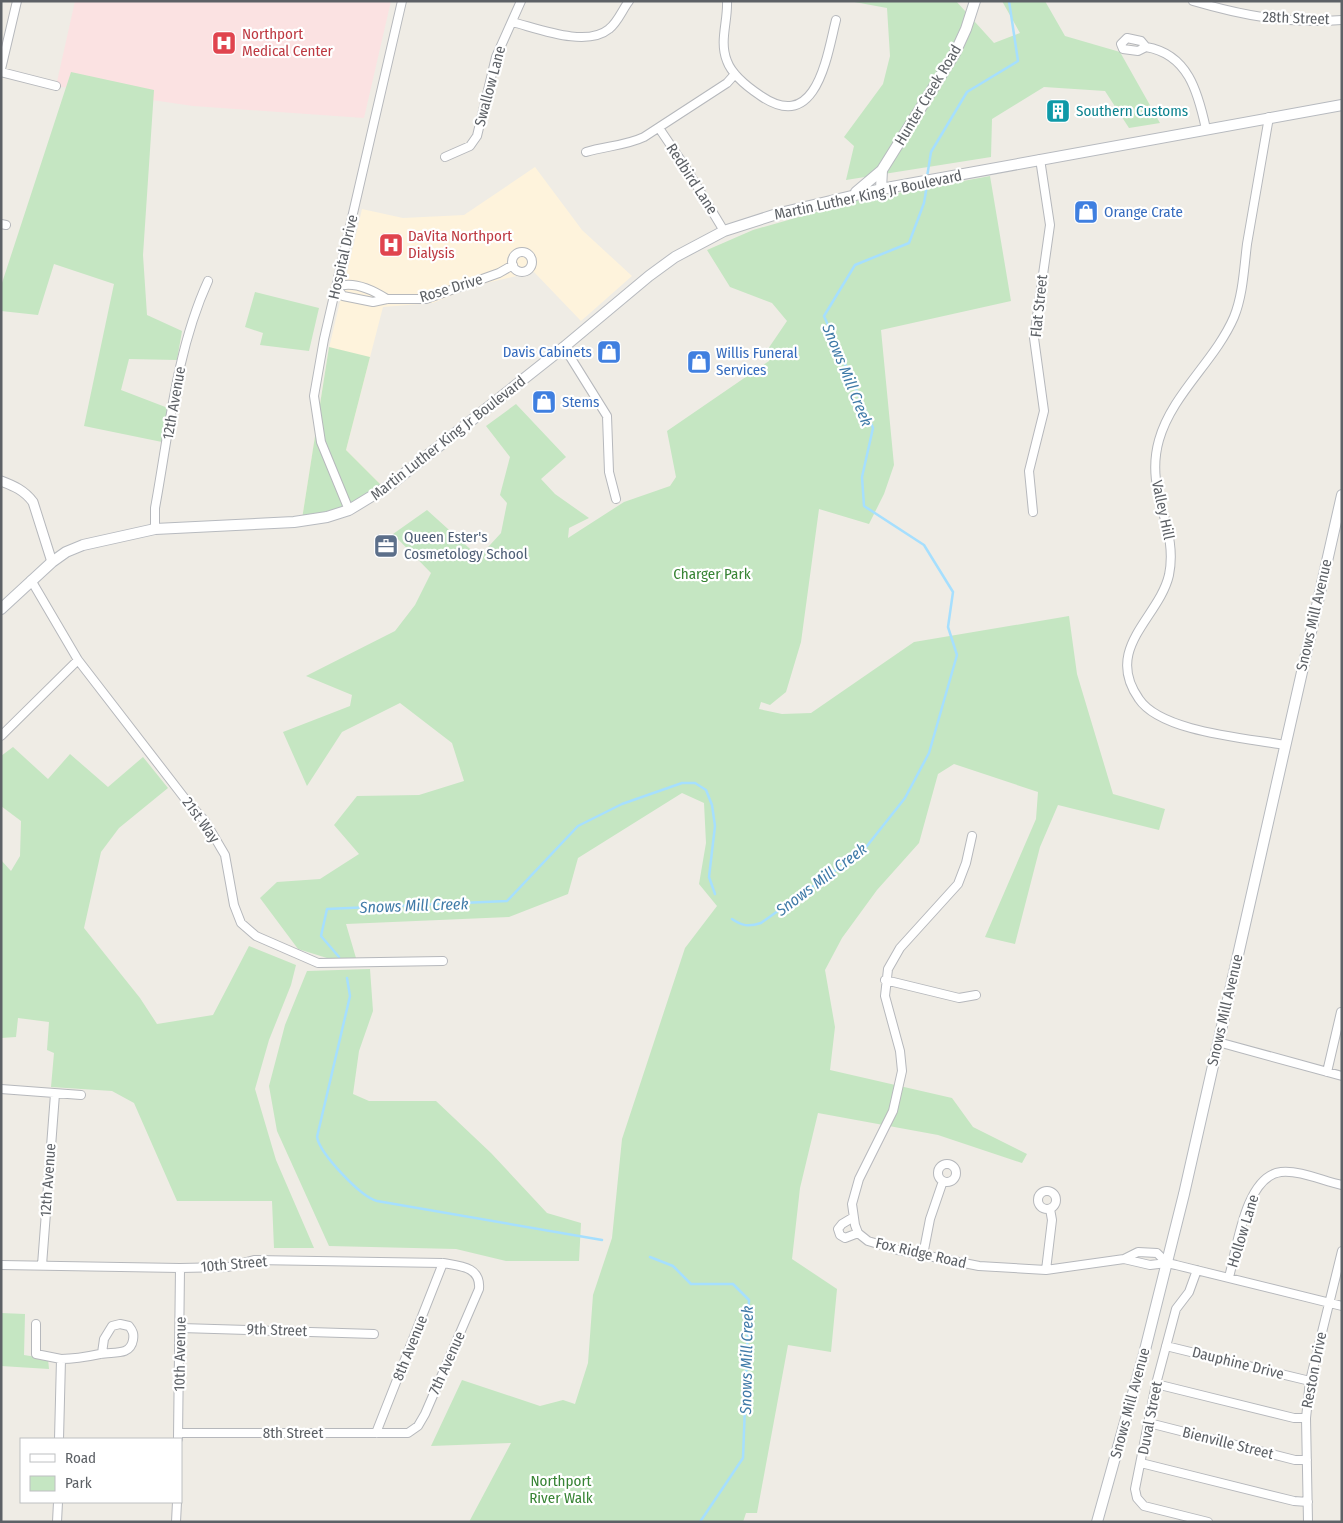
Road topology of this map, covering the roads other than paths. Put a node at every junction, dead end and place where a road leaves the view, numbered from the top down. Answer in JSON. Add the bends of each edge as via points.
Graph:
{"nodes":[{"id":1,"x":17,"y":1,"type":"edge"},
{"id":2,"x":402,"y":1,"type":"edge"},
{"id":3,"x":521,"y":1,"type":"edge"},
{"id":4,"x":629,"y":1,"type":"edge"},
{"id":5,"x":727,"y":1,"type":"edge"},
{"id":6,"x":975,"y":1,"type":"edge"},
{"id":7,"x":1193,"y":1,"type":"edge"},
{"id":8,"x":836,"y":20,"type":"dead end"},
{"id":9,"x":1342,"y":20,"type":"edge"},
{"id":10,"x":512,"y":22,"type":"junction"},
{"id":11,"x":1146,"y":47,"type":"dead end"},
{"id":12,"x":1,"y":69,"type":"edge"},
{"id":13,"x":1,"y":72,"type":"edge"},
{"id":14,"x":735,"y":74,"type":"junction"},
{"id":15,"x":56,"y":86,"type":"dead end"},
{"id":16,"x":1342,"y":105,"type":"edge"},
{"id":17,"x":1269,"y":117,"type":"junction"},
{"id":18,"x":659,"y":128,"type":"junction"},
{"id":19,"x":1206,"y":129,"type":"junction"},
{"id":20,"x":586,"y":152,"type":"dead end"},
{"id":21,"x":445,"y":157,"type":"dead end"},
{"id":22,"x":1040,"y":158,"type":"junction"},
{"id":23,"x":882,"y":170,"type":"junction"},
{"id":24,"x":881,"y":189,"type":"junction"},
{"id":25,"x":852,"y":196,"type":"junction"},
{"id":26,"x":724,"y":231,"type":"junction"},
{"id":27,"x":513,"y":265,"type":"dead end"},
{"id":28,"x":208,"y":280,"type":"dead end"},
{"id":29,"x":336,"y":287,"type":"junction"},
{"id":30,"x":387,"y":299,"type":"junction"},
{"id":31,"x":564,"y":347,"type":"junction"},
{"id":32,"x":1,"y":481,"type":"edge"},
{"id":33,"x":1342,"y":495,"type":"edge"},
{"id":34,"x":616,"y":499,"type":"dead end"},
{"id":35,"x":349,"y":510,"type":"junction"},
{"id":36,"x":1032,"y":512,"type":"dead end"},
{"id":37,"x":155,"y":528,"type":"junction"},
{"id":38,"x":52,"y":562,"type":"junction"},
{"id":39,"x":31,"y":580,"type":"junction"},
{"id":40,"x":1,"y":609,"type":"edge"},
{"id":41,"x":78,"y":660,"type":"junction"},
{"id":42,"x":1,"y":736,"type":"edge"},
{"id":43,"x":1285,"y":745,"type":"junction"},
{"id":44,"x":972,"y":836,"type":"dead end"},
{"id":45,"x":443,"y":961,"type":"dead end"},
{"id":46,"x":885,"y":980,"type":"junction"},
{"id":47,"x":976,"y":995,"type":"dead end"},
{"id":48,"x":1341,"y":1012,"type":"edge"},
{"id":49,"x":1218,"y":1042,"type":"junction"},
{"id":50,"x":1327,"y":1072,"type":"junction"},
{"id":51,"x":1342,"y":1076,"type":"edge"},
{"id":52,"x":1,"y":1090,"type":"edge"},
{"id":53,"x":55,"y":1094,"type":"junction"},
{"id":54,"x":81,"y":1095,"type":"dead end"},
{"id":55,"x":943,"y":1181,"type":"dead end"},
{"id":56,"x":1342,"y":1185,"type":"edge"},
{"id":57,"x":1050,"y":1209,"type":"dead end"},
{"id":58,"x":852,"y":1218,"type":"junction"},
{"id":59,"x":858,"y":1233,"type":"junction"},
{"id":60,"x":1342,"y":1251,"type":"edge"},
{"id":61,"x":923,"y":1255,"type":"junction"},
{"id":62,"x":1124,"y":1259,"type":"junction"},
{"id":63,"x":443,"y":1263,"type":"junction"},
{"id":64,"x":1167,"y":1263,"type":"junction"},
{"id":65,"x":1,"y":1265,"type":"edge"},
{"id":66,"x":42,"y":1265,"type":"junction"},
{"id":67,"x":180,"y":1268,"type":"junction"},
{"id":68,"x":1046,"y":1270,"type":"junction"},
{"id":69,"x":1197,"y":1270,"type":"junction"},
{"id":70,"x":1229,"y":1278,"type":"junction"},
{"id":71,"x":480,"y":1289,"type":"joint"},
{"id":72,"x":1328,"y":1302,"type":"junction"},
{"id":73,"x":1342,"y":1306,"type":"edge"},
{"id":74,"x":36,"y":1324,"type":"dead end"},
{"id":75,"x":181,"y":1328,"type":"junction"},
{"id":76,"x":374,"y":1334,"type":"dead end"},
{"id":77,"x":1166,"y":1346,"type":"junction"},
{"id":78,"x":102,"y":1353,"type":"junction"},
{"id":79,"x":60,"y":1360,"type":"junction"},
{"id":80,"x":1310,"y":1381,"type":"junction"},
{"id":81,"x":1156,"y":1384,"type":"junction"},
{"id":82,"x":1306,"y":1418,"type":"junction"},
{"id":83,"x":1149,"y":1423,"type":"junction"},
{"id":84,"x":376,"y":1433,"type":"junction"},
{"id":85,"x":408,"y":1433,"type":"joint"},
{"id":86,"x":178,"y":1436,"type":"edge"},
{"id":87,"x":59,"y":1438,"type":"edge"},
{"id":88,"x":1307,"y":1460,"type":"junction"},
{"id":89,"x":1141,"y":1463,"type":"junction"},
{"id":90,"x":1308,"y":1502,"type":"junction"},
{"id":91,"x":58,"y":1503,"type":"edge"},
{"id":92,"x":177,"y":1503,"type":"edge"},
{"id":93,"x":56,"y":1522,"type":"edge"},
{"id":94,"x":176,"y":1522,"type":"edge"},
{"id":95,"x":1097,"y":1522,"type":"edge"},
{"id":96,"x":1208,"y":1522,"type":"edge"},
{"id":97,"x":1308,"y":1522,"type":"edge"}],
"edges":[{"from":1,"to":12,"type":"street"},
{"from":2,"to":29,"type":"street","name":"Hospital Drive"},
{"from":3,"to":10,"type":"street","name":"Swallow Lane"},
{"from":4,"to":10,"type":"street","via":[[609,29],[590,37],[570,36]]},
{"from":5,"to":14,"type":"street","via":[[723,48],[727,63]]},
{"from":6,"to":23,"type":"main road","name":"Hunter Creek Road","via":[[954,53]]},
{"from":7,"to":9,"type":"street","name":"28th Street","via":[[1233,13],[1282,21]]},
{"from":8,"to":14,"type":"street","via":[[822,78],[816,88],[799,102],[776,104],[755,92]]},
{"from":10,"to":21,"type":"street","name":"Swallow Lane","via":[[496,57],[478,136],[470,146]]},
{"from":11,"to":19,"type":"street","via":[[1179,62],[1191,78]]},
{"from":13,"to":15,"type":"street"},
{"from":14,"to":18,"type":"street","via":[[727,83]]},
{"from":16,"to":17,"type":"main road","name":"Martin Luther King Jr Boulevard"},
{"from":17,"to":19,"type":"main road","name":"Martin Luther King Jr Boulevard"},
{"from":17,"to":43,"type":"street","name":"Valley Hill","via":[[1234,315],[1166,422],[1159,440],[1155,478],[1169,536],[1171,562],[1166,585],[1136,632],[1129,671],[1139,700],[1160,718],[1180,726]]},
{"from":18,"to":20,"type":"street","via":[[632,143]]},
{"from":18,"to":26,"type":"street","name":"Redbird Lane"},
{"from":19,"to":22,"type":"main road","name":"Martin Luther King Jr Boulevard"},
{"from":22,"to":24,"type":"main road","name":"Martin Luther King Jr Boulevard"},
{"from":22,"to":36,"type":"street","name":"Flat Street","via":[[1050,225],[1034,338],[1044,411],[1029,471]]},
{"from":23,"to":24,"type":"main road","name":"Hunter Creek Road"},
{"from":23,"to":25,"type":"main road"},
{"from":24,"to":25,"type":"main road","name":"Martin Luther King Jr Boulevard"},
{"from":25,"to":26,"type":"main road","name":"Martin Luther King Jr Boulevard","via":[[780,213]]},
{"from":26,"to":31,"type":"main road","name":"Martin Luther King Jr Boulevard","via":[[668,262]]},
{"from":27,"to":30,"type":"street","name":"Rose Drive","via":[[499,273],[426,298]]},
{"from":28,"to":37,"type":"street","name":"12th Avenue","via":[[196,308],[183,355],[155,508]]},
{"from":29,"to":30,"type":"street","name":"Rose Drive","via":[[346,283],[375,291]]},
{"from":29,"to":30,"type":"street","name":"Rose Drive","via":[[343,296],[373,302]]},
{"from":29,"to":35,"type":"street","name":"Hospital Drive","via":[[314,396],[321,442]]},
{"from":31,"to":34,"type":"street","via":[[607,416],[609,472]]},
{"from":31,"to":35,"type":"main road","name":"Martin Luther King Jr Boulevard","via":[[390,485]]},
{"from":32,"to":38,"type":"street","via":[[19,488],[33,502]]},
{"from":33,"to":43,"type":"main road","name":"Snows Mill Avenue"},
{"from":35,"to":37,"type":"main road","name":"Martin Luther King Jr Boulevard","via":[[294,522]]},
{"from":37,"to":38,"type":"main road","name":"Martin Luther King Jr Boulevard","via":[[83,545]]},
{"from":38,"to":39,"type":"main road","name":"Martin Luther King Jr Boulevard"},
{"from":39,"to":40,"type":"main road","name":"Martin Luther King Jr Boulevard"},
{"from":39,"to":41,"type":"street","name":"21st Way"},
{"from":41,"to":42,"type":"street"},
{"from":41,"to":45,"type":"street","name":"21st Way","via":[[205,820],[225,855],[241,923],[256,936],[318,963]]},
{"from":43,"to":49,"type":"main road","name":"Snows Mill Avenue"},
{"from":44,"to":46,"type":"street","name":"Fox Ridge Road","via":[[958,884],[893,957]]},
{"from":46,"to":47,"type":"street","via":[[959,998]]},
{"from":46,"to":58,"type":"street","name":"Fox Ridge Road","via":[[885,996],[902,1071],[893,1111],[859,1179]]},
{"from":48,"to":50,"type":"street"},
{"from":49,"to":50,"type":"street"},
{"from":49,"to":64,"type":"main road","name":"Snows Mill Avenue"},
{"from":50,"to":51,"type":"street"},
{"from":52,"to":53,"type":"street"},
{"from":53,"to":54,"type":"street"},
{"from":53,"to":66,"type":"street","name":"12th Avenue"},
{"from":55,"to":61,"type":"street","via":[[930,1219]]},
{"from":56,"to":70,"type":"street","name":"Hollow Lane","via":[[1290,1172],[1270,1175],[1262,1181],[1251,1196]]},
{"from":57,"to":68,"type":"street","via":[[1052,1220]]},
{"from":58,"to":59,"type":"street","name":"Fox Ridge Road"},
{"from":58,"to":59,"type":"street","via":[[838,1229],[840,1235],[845,1238]]},
{"from":59,"to":61,"type":"street","name":"Fox Ridge Road","via":[[868,1241]]},
{"from":60,"to":72,"type":"street","name":"Reston Drive"},
{"from":61,"to":68,"type":"street","name":"Fox Ridge Road","via":[[979,1266]]},
{"from":62,"to":64,"type":"street","name":"Fox Ridge Road","via":[[1150,1266]]},
{"from":62,"to":64,"type":"street","name":"Fox Ridge Road","via":[[1138,1252],[1157,1253]]},
{"from":62,"to":68,"type":"street","name":"Fox Ridge Road"},
{"from":63,"to":67,"type":"street","name":"10th Street","via":[[254,1260],[228,1267]]},
{"from":63,"to":71,"type":"street","name":"10th Street","via":[[466,1266],[474,1271],[480,1280]]},
{"from":63,"to":84,"type":"street","name":"8th Avenue"},
{"from":64,"to":69,"type":"street"},
{"from":64,"to":95,"type":"main road","name":"Snows Mill Avenue"},
{"from":65,"to":66,"type":"street","name":"10th Street"},
{"from":66,"to":67,"type":"street","name":"10th Street"},
{"from":67,"to":75,"type":"street","name":"10th Avenue"},
{"from":69,"to":70,"type":"street"},
{"from":69,"to":77,"type":"street","name":"Duval Street","via":[[1189,1292],[1176,1309]]},
{"from":70,"to":72,"type":"street"},
{"from":71,"to":85,"type":"street","name":"7th Avenue","via":[[425,1414],[418,1426]]},
{"from":72,"to":73,"type":"street"},
{"from":72,"to":80,"type":"street","name":"Reston Drive"},
{"from":74,"to":79,"type":"street","via":[[36,1354]]},
{"from":75,"to":76,"type":"street","name":"9th Street"},
{"from":75,"to":86,"type":"street","name":"10th Avenue"},
{"from":77,"to":80,"type":"street","name":"Dauphine Drive"},
{"from":77,"to":81,"type":"street","name":"Duval Street"},
{"from":78,"to":78,"type":"street","via":[[129,1349],[134,1335],[129,1326],[112,1326],[104,1338]]},
{"from":78,"to":79,"type":"street"},
{"from":79,"to":87,"type":"street"},
{"from":80,"to":82,"type":"street","name":"Reston Drive"},
{"from":81,"to":82,"type":"street","via":[[1294,1418]]},
{"from":81,"to":83,"type":"street","name":"Duval Street"},
{"from":82,"to":88,"type":"street","name":"Reston Drive"},
{"from":83,"to":88,"type":"street","name":"Bienville Street","via":[[1295,1460]]},
{"from":83,"to":89,"type":"street","name":"Duval Street"},
{"from":84,"to":85,"type":"street","name":"8th Street"},
{"from":84,"to":86,"type":"street","name":"8th Street"},
{"from":88,"to":90,"type":"street","name":"Reston Drive"},
{"from":89,"to":90,"type":"street"},
{"from":89,"to":96,"type":"street","name":"Duval Street","via":[[1135,1489],[1144,1506]]},
{"from":90,"to":97,"type":"street","name":"Reston Drive"},
{"from":91,"to":93,"type":"street"},
{"from":92,"to":94,"type":"street"}]}
